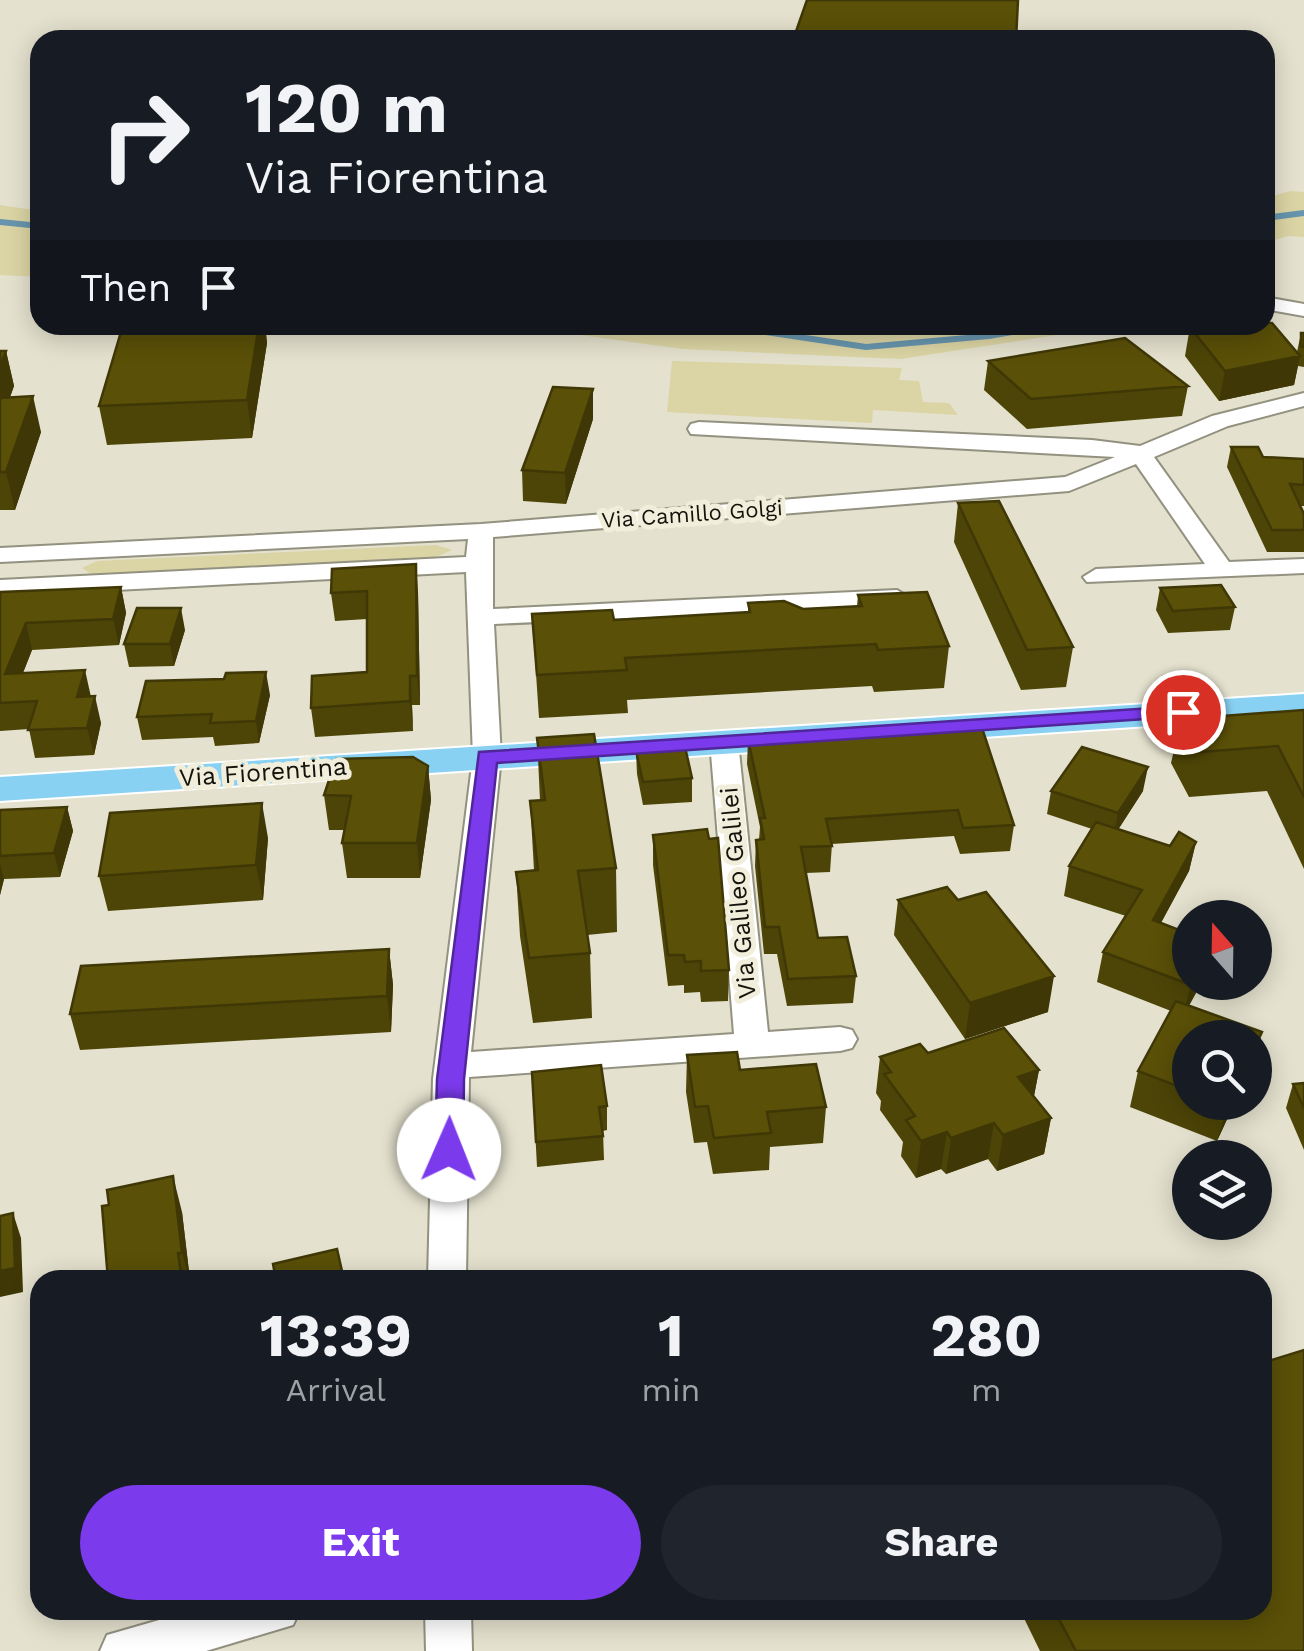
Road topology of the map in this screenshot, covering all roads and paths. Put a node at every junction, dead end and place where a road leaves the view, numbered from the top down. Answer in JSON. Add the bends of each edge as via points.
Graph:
{"nodes":[{"id":1,"x":1275,"y":305,"type":"edge"},
{"id":2,"x":1304,"y":310,"type":"edge"},
{"id":3,"x":1304,"y":398,"type":"edge"},
{"id":4,"x":698,"y":429,"type":"dead end"},
{"id":5,"x":1140,"y":454,"type":"junction"},
{"id":6,"x":481,"y":531,"type":"junction"},
{"id":7,"x":63,"y":552,"type":"junction"},
{"id":8,"x":0,"y":555,"type":"edge"},
{"id":9,"x":478,"y":564,"type":"junction"},
{"id":10,"x":1304,"y":566,"type":"edge"},
{"id":11,"x":1222,"y":570,"type":"junction"},
{"id":12,"x":1096,"y":577,"type":"dead end"},
{"id":13,"x":52,"y":585,"type":"junction"},
{"id":14,"x":0,"y":588,"type":"edge"},
{"id":15,"x":918,"y":596,"type":"edge"},
{"id":16,"x":480,"y":617,"type":"junction"},
{"id":17,"x":1304,"y":704,"type":"edge"},
{"id":18,"x":724,"y":741,"type":"junction"},
{"id":19,"x":487,"y":757,"type":"junction"},
{"id":20,"x":0,"y":789,"type":"edge"},
{"id":21,"x":840,"y":1039,"type":"dead end"},
{"id":22,"x":752,"y":1045,"type":"junction"},
{"id":23,"x":452,"y":1066,"type":"junction"},
{"id":24,"x":447,"y":1270,"type":"edge"},
{"id":25,"x":240,"y":1620,"type":"edge"},
{"id":26,"x":448,"y":1620,"type":"edge"},
{"id":27,"x":124,"y":1651,"type":"edge"},
{"id":28,"x":449,"y":1651,"type":"edge"}],
"edges":[{"from":1,"to":2,"type":"street"},
{"from":3,"to":5,"type":"street","name":"Via Camillo Golgi","via":[[1264,406]]},
{"from":4,"to":5,"type":"street"},
{"from":5,"to":6,"type":"street","name":"Via Camillo Golgi","via":[[1069,484]]},
{"from":5,"to":11,"type":"street"},
{"from":6,"to":7,"type":"street","name":"Via Camillo Golgi"},
{"from":6,"to":9,"type":"street"},
{"from":7,"to":8,"type":"street","name":"Via Camillo Golgi"},
{"from":7,"to":13,"type":"street"},
{"from":9,"to":13,"type":"street"},
{"from":9,"to":16,"type":"street"},
{"from":10,"to":11,"type":"street"},
{"from":11,"to":12,"type":"street"},
{"from":13,"to":14,"type":"street"},
{"from":15,"to":16,"type":"street"},
{"from":16,"to":19,"type":"street"},
{"from":17,"to":18,"type":"main road","name":"Via Fiorentina"},
{"from":18,"to":19,"type":"main road","name":"Via Fiorentina"},
{"from":18,"to":22,"type":"street","name":"Via Galileo Galilei"},
{"from":19,"to":20,"type":"main road","name":"Via Fiorentina"},
{"from":19,"to":23,"type":"street"},
{"from":21,"to":22,"type":"street"},
{"from":22,"to":23,"type":"street"},
{"from":23,"to":24,"type":"street"},
{"from":25,"to":27,"type":"street"},
{"from":26,"to":28,"type":"street"}]}
